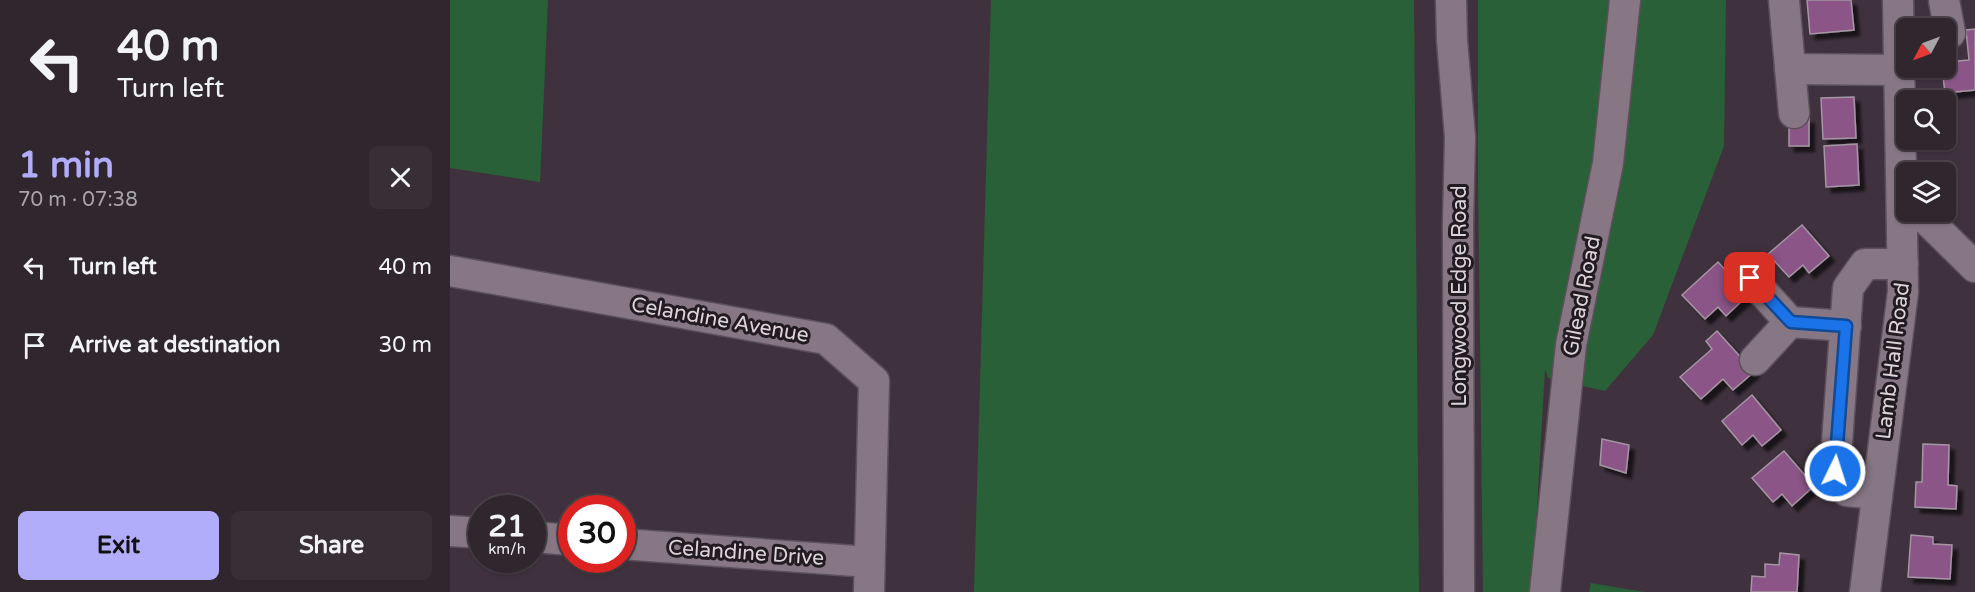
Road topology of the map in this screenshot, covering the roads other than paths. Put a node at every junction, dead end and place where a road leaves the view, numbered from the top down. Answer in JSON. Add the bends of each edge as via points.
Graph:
{"nodes":[{"id":1,"x":1451,"y":0,"type":"edge"},
{"id":2,"x":1624,"y":0,"type":"edge"},
{"id":3,"x":1784,"y":0,"type":"edge"},
{"id":4,"x":1898,"y":0,"type":"edge"},
{"id":5,"x":1944,"y":0,"type":"edge"},
{"id":6,"x":1898,"y":18,"type":"edge"},
{"id":7,"x":1947,"y":18,"type":"edge"},
{"id":8,"x":1790,"y":69,"type":"junction"},
{"id":9,"x":1896,"y":70,"type":"edge"},
{"id":10,"x":1900,"y":78,"type":"edge"},
{"id":11,"x":1794,"y":113,"type":"dead end"},
{"id":12,"x":1906,"y":162,"type":"edge"},
{"id":13,"x":1907,"y":222,"type":"edge"},
{"id":14,"x":1929,"y":222,"type":"edge"},
{"id":15,"x":1903,"y":264,"type":"junction"},
{"id":16,"x":1975,"y":267,"type":"edge"},
{"id":17,"x":450,"y":271,"type":"edge"},
{"id":18,"x":1750,"y":278,"type":"dead end"},
{"id":19,"x":1791,"y":322,"type":"junction"},
{"id":20,"x":1846,"y":326,"type":"junction"},
{"id":21,"x":1755,"y":360,"type":"dead end"},
{"id":22,"x":1877,"y":494,"type":"junction"},
{"id":23,"x":450,"y":531,"type":"edge"},
{"id":24,"x":468,"y":532,"type":"edge"},
{"id":25,"x":636,"y":545,"type":"edge"},
{"id":26,"x":869,"y":562,"type":"junction"},
{"id":27,"x":869,"y":592,"type":"edge"},
{"id":28,"x":1459,"y":592,"type":"edge"},
{"id":29,"x":1545,"y":592,"type":"edge"},
{"id":30,"x":1865,"y":592,"type":"edge"}],
"edges":[{"from":1,"to":28,"type":"street","name":"Longwood Edge Road","via":[[1460,137]]},
{"from":2,"to":29,"type":"street","name":"Gilead Road","via":[[1608,163],[1571,345]]},
{"from":3,"to":8,"type":"street"},
{"from":4,"to":6,"type":"street","name":"Lamb Hall Road"},
{"from":5,"to":7,"type":"street"},
{"from":8,"to":9,"type":"street"},
{"from":8,"to":11,"type":"street"},
{"from":10,"to":12,"type":"street","name":"Lamb Hall Road"},
{"from":13,"to":15,"type":"street","name":"Lamb Hall Road"},
{"from":14,"to":16,"type":"street"},
{"from":15,"to":20,"type":"street","name":"Lamb Hall Road","via":[[1865,264],[1848,288]]},
{"from":15,"to":22,"type":"street","name":"Lamb Hall Road","via":[[1904,292]]},
{"from":17,"to":26,"type":"street","name":"Celandine Avenue","via":[[826,339],[874,381]]},
{"from":18,"to":19,"type":"street"},
{"from":19,"to":20,"type":"street"},
{"from":19,"to":21,"type":"street"},
{"from":20,"to":22,"type":"street","name":"Lamb Hall Road","via":[[1835,471],[1847,491]]},
{"from":22,"to":30,"type":"street","name":"Lamb Hall Road"},
{"from":23,"to":24,"type":"street"},
{"from":25,"to":26,"type":"street","name":"Celandine Drive"},
{"from":26,"to":27,"type":"street","name":"Celandine Avenue"}]}
